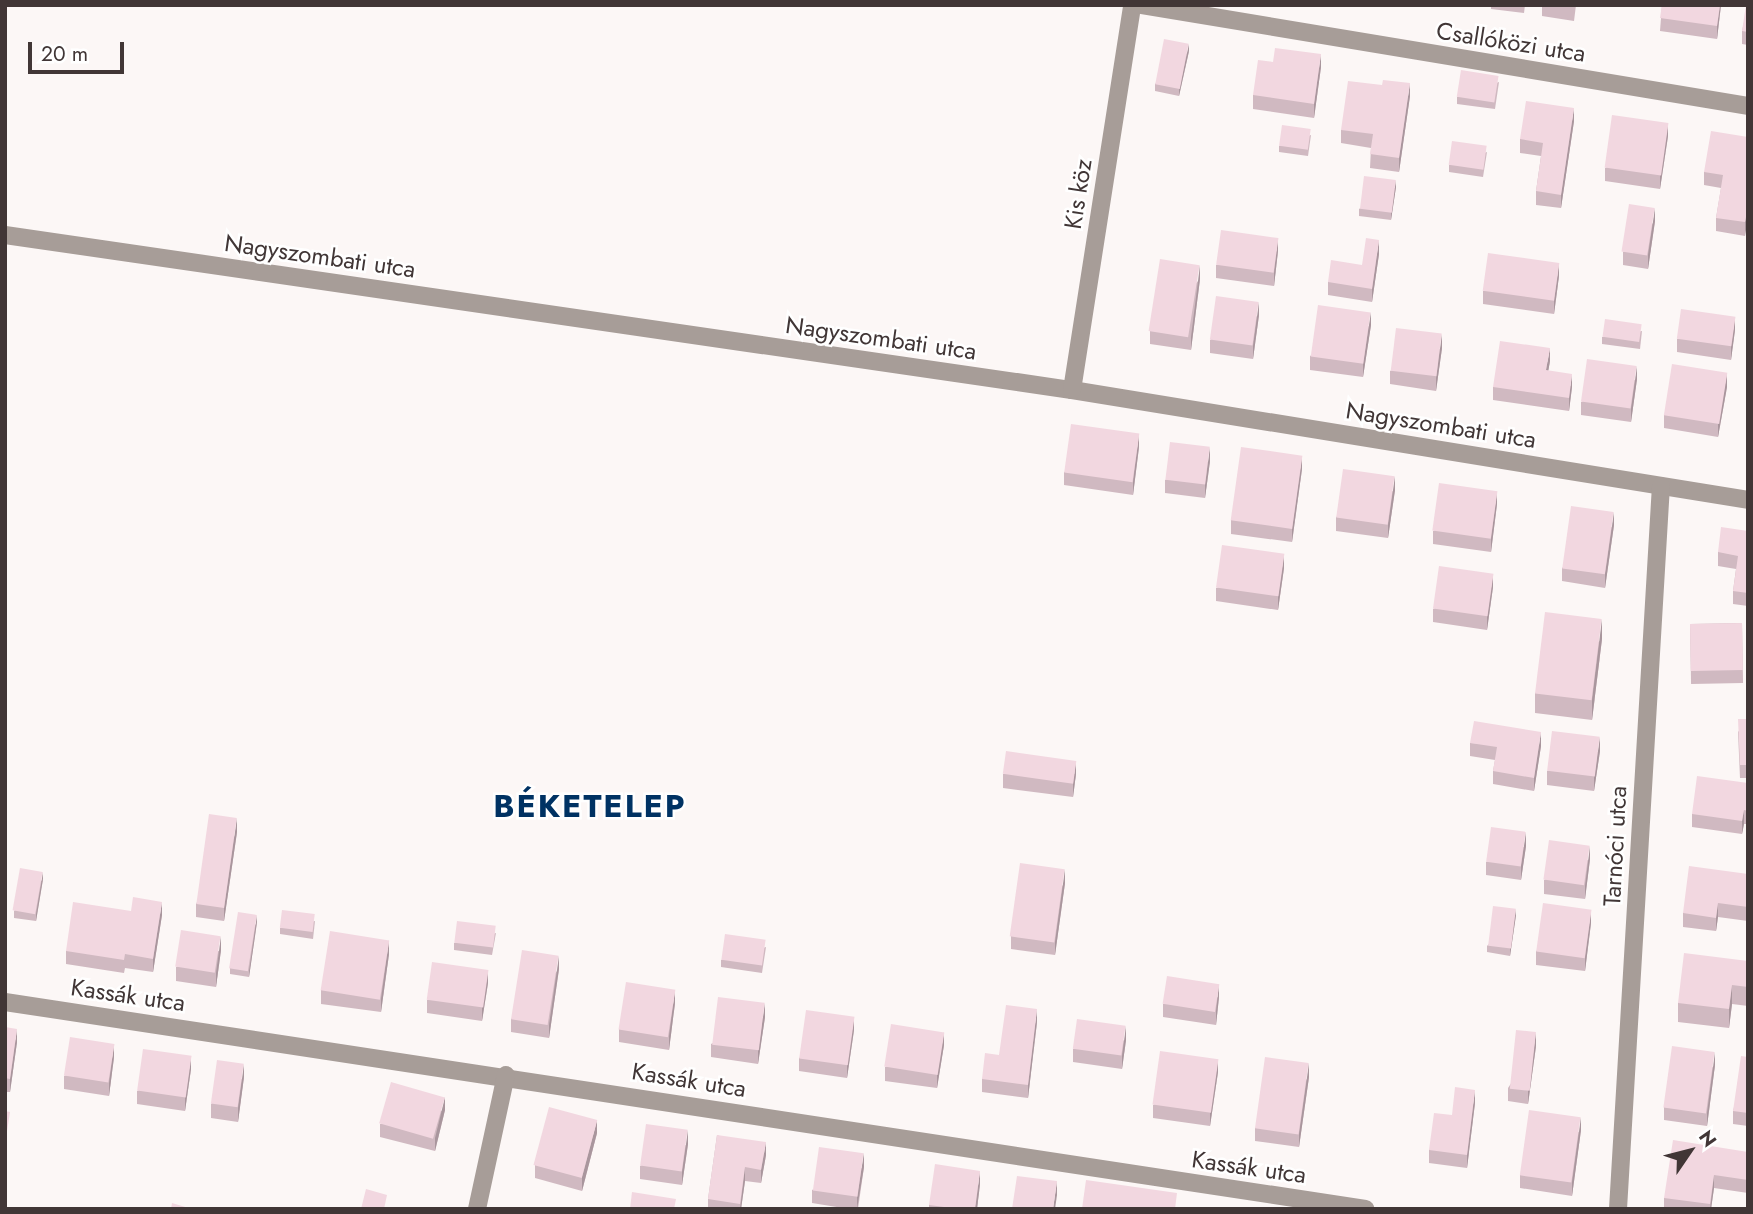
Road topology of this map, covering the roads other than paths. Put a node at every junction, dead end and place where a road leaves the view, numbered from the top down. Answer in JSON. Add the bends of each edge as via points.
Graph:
{"nodes":[{"id":1,"x":1132,"y":5,"type":"edge"},
{"id":2,"x":1142,"y":5,"type":"edge"},
{"id":3,"x":1748,"y":106,"type":"edge"},
{"id":4,"x":5,"y":236,"type":"edge"},
{"id":5,"x":1072,"y":390,"type":"junction"},
{"id":6,"x":1661,"y":486,"type":"junction"},
{"id":7,"x":1748,"y":500,"type":"edge"},
{"id":8,"x":5,"y":1002,"type":"edge"},
{"id":9,"x":506,"y":1075,"type":"junction"},
{"id":10,"x":1239,"y":1200,"type":"edge"},
{"id":11,"x":477,"y":1209,"type":"edge"},
{"id":12,"x":1365,"y":1209,"type":"edge"},
{"id":13,"x":1618,"y":1209,"type":"edge"}],
"edges":[{"from":1,"to":5,"type":"street","name":"Kis köz"},
{"from":2,"to":3,"type":"street","name":"Csallóközi utca"},
{"from":4,"to":5,"type":"street","name":"Nagyszombati utca"},
{"from":5,"to":6,"type":"street","name":"Nagyszombati utca"},
{"from":6,"to":7,"type":"street","name":"Nagyszombati utca"},
{"from":6,"to":13,"type":"street","name":"Tarnóci utca"},
{"from":8,"to":9,"type":"street","name":"Kassák utca"},
{"from":9,"to":10,"type":"street","name":"Kassák utca"},
{"from":9,"to":11,"type":"street"},
{"from":10,"to":12,"type":"street","name":"Kassák utca"}]}
